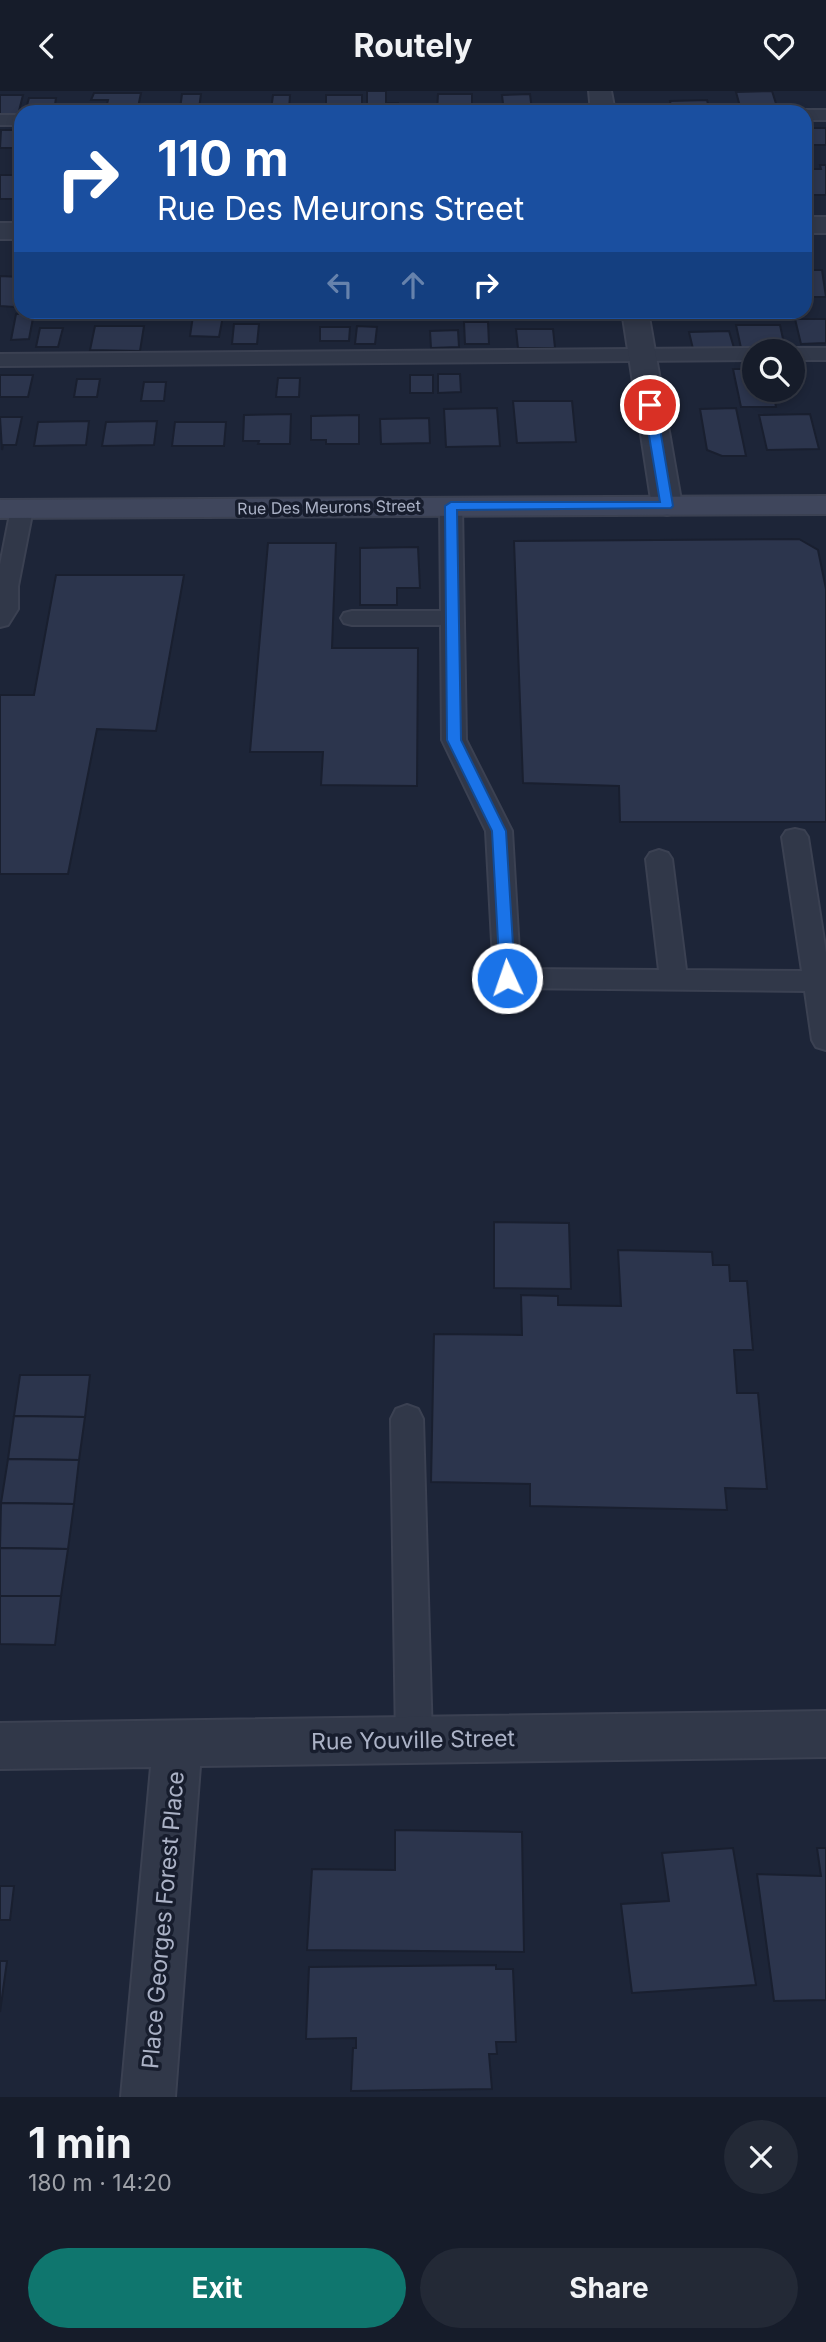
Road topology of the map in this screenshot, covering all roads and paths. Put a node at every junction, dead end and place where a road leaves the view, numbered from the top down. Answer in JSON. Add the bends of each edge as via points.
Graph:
{"nodes":[{"id":1,"x":636,"y":319,"type":"edge"},
{"id":2,"x":742,"y":354,"type":"edge"},
{"id":3,"x":805,"y":354,"type":"edge"},
{"id":4,"x":826,"y":354,"type":"edge"},
{"id":5,"x":642,"y":355,"type":"junction"},
{"id":6,"x":0,"y":360,"type":"edge"},
{"id":7,"x":826,"y":505,"type":"edge"},
{"id":8,"x":451,"y":506,"type":"junction"},
{"id":9,"x":667,"y":506,"type":"junction"},
{"id":10,"x":11,"y":509,"type":"edge"},
{"id":11,"x":4,"y":586,"type":"edge"},
{"id":12,"x":352,"y":618,"type":"dead end"},
{"id":13,"x":452,"y":618,"type":"junction"},
{"id":14,"x":0,"y":620,"type":"edge"},
{"id":15,"x":795,"y":837,"type":"dead end"},
{"id":16,"x":659,"y":859,"type":"dead end"},
{"id":17,"x":674,"y":981,"type":"junction"},
{"id":18,"x":817,"y":981,"type":"junction"},
{"id":19,"x":826,"y":1040,"type":"edge"},
{"id":20,"x":407,"y":1419,"type":"dead end"},
{"id":21,"x":826,"y":1734,"type":"edge"},
{"id":22,"x":414,"y":1740,"type":"junction"},
{"id":23,"x":177,"y":1744,"type":"junction"},
{"id":24,"x":0,"y":1746,"type":"edge"},
{"id":25,"x":148,"y":2097,"type":"edge"}],
"edges":[{"from":1,"to":5,"type":"street"},
{"from":2,"to":5,"type":"lane"},
{"from":3,"to":4,"type":"lane"},
{"from":5,"to":6,"type":"lane"},
{"from":5,"to":9,"type":"street"},
{"from":7,"to":9,"type":"street","name":"Rue Des Meurons Street"},
{"from":8,"to":9,"type":"street","name":"Rue Des Meurons Street"},
{"from":8,"to":10,"type":"street","name":"Rue Des Meurons Street"},
{"from":8,"to":13,"type":"lane"},
{"from":10,"to":11,"type":"lane"},
{"from":11,"to":14,"type":"lane","via":[[6,612]]},
{"from":12,"to":13,"type":"lane"},
{"from":13,"to":17,"type":"lane","via":[[454,740],[499,831],[507,978]]},
{"from":15,"to":18,"type":"lane"},
{"from":16,"to":17,"type":"lane"},
{"from":17,"to":18,"type":"lane"},
{"from":18,"to":19,"type":"lane"},
{"from":20,"to":22,"type":"lane"},
{"from":21,"to":22,"type":"street","name":"Rue Youville Street"},
{"from":22,"to":23,"type":"street","name":"Rue Youville Street"},
{"from":23,"to":24,"type":"street","name":"Rue Youville Street"},
{"from":23,"to":25,"type":"street","name":"Place Georges Forest Place"}]}
